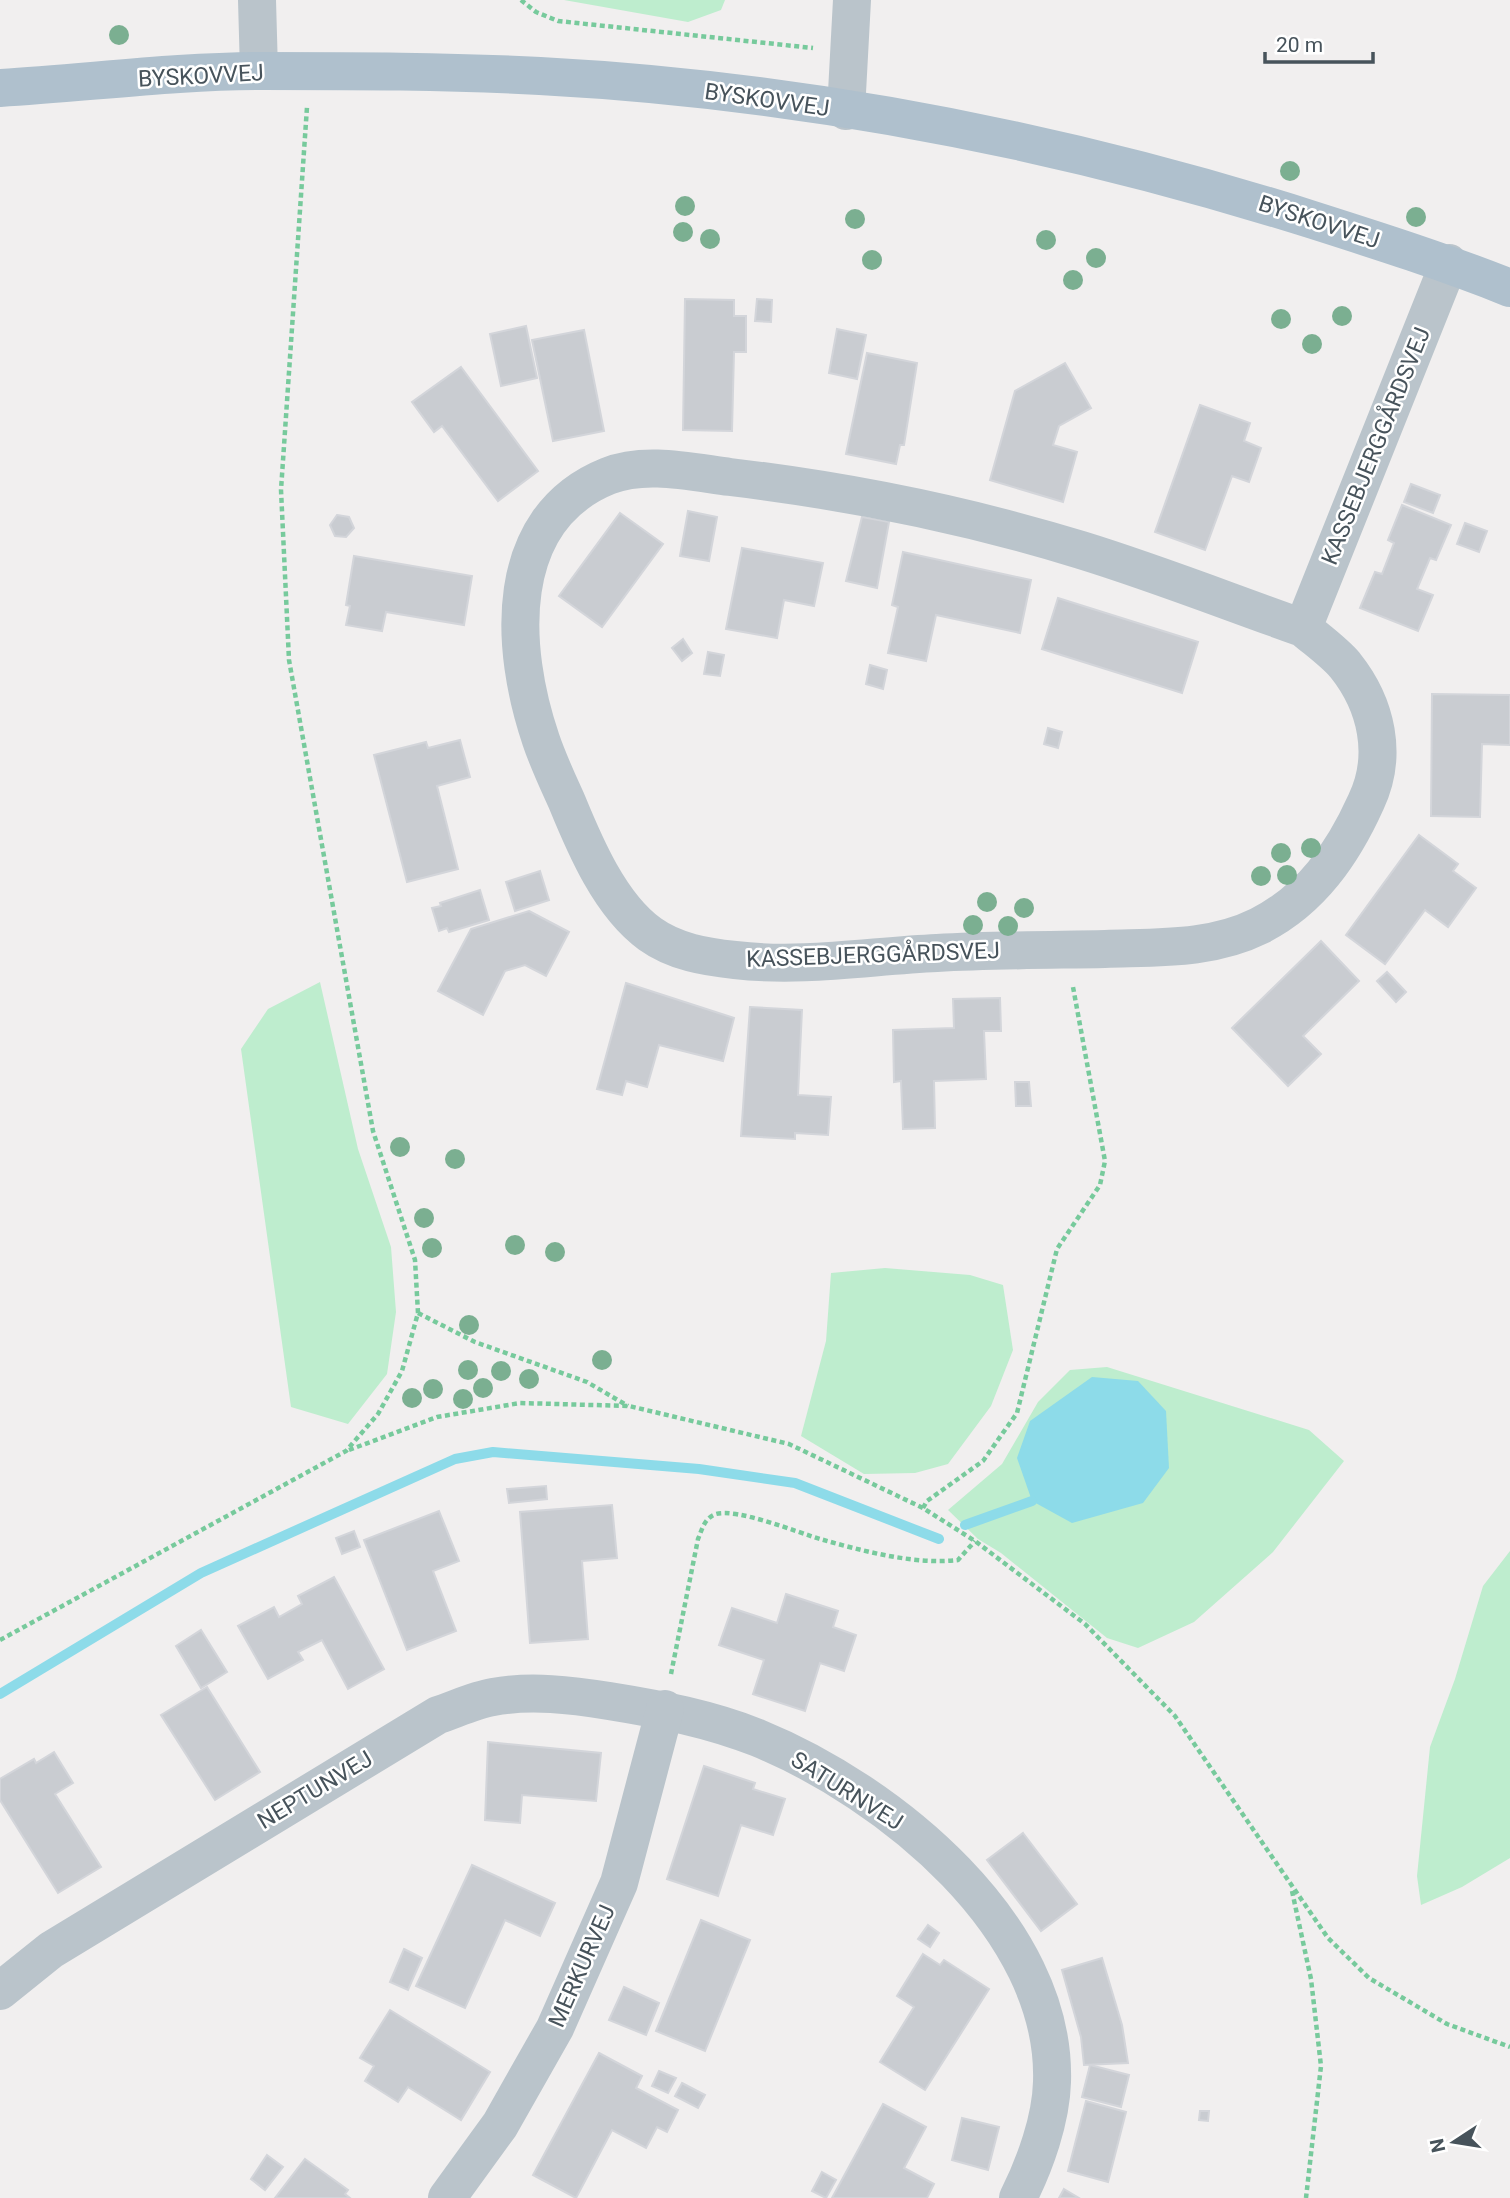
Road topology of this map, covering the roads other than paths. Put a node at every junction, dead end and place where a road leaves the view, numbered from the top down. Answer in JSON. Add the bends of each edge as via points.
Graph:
{"nodes":[{"id":1,"x":257,"y":0,"type":"edge"},
{"id":2,"x":852,"y":0,"type":"edge"},
{"id":3,"x":259,"y":71,"type":"junction"},
{"id":4,"x":0,"y":88,"type":"edge"},
{"id":5,"x":846,"y":111,"type":"junction"},
{"id":6,"x":1449,"y":263,"type":"junction"},
{"id":7,"x":1510,"y":288,"type":"edge"},
{"id":8,"x":1303,"y":628,"type":"junction"},
{"id":9,"x":665,"y":1709,"type":"junction"},
{"id":10,"x":0,"y":1992,"type":"edge"},
{"id":11,"x":447,"y":2198,"type":"edge"},
{"id":12,"x":1018,"y":2198,"type":"edge"}],
"edges":[{"from":1,"to":3,"type":"street"},
{"from":2,"to":5,"type":"street"},
{"from":3,"to":4,"type":"main road","name":"BYSKOVVEJ"},
{"from":3,"to":5,"type":"main road","name":"BYSKOVVEJ","via":[[543,76],[744,95]]},
{"from":5,"to":6,"type":"main road","name":"BYSKOVVEJ","via":[[974,131],[1197,183]]},
{"from":6,"to":7,"type":"main road","name":"BYSKOVVEJ"},
{"from":6,"to":8,"type":"street","name":"KASSEBJERGGÅRDSVEJ"},
{"from":8,"to":8,"type":"street","name":"KASSEBJERGGÅRDSVEJ","via":[[1345,664],[1367,701],[1379,743],[1374,786],[1350,837],[1320,880],[1279,916],[1232,938],[1180,947],[938,953],[766,964],[702,956],[649,933],[619,901],[579,831],[540,738],[525,672],[520,616],[526,565],[543,526],[576,492],[613,474],[656,468],[795,485],[934,511],[1081,550]]},
{"from":9,"to":10,"type":"street","name":"NEPTUNVEJ","via":[[561,1694],[493,1696],[438,1715],[51,1950]]},
{"from":9,"to":11,"type":"street","name":"MERKURVEJ","via":[[619,1883],[555,2028],[500,2125]]},
{"from":9,"to":12,"type":"street","name":"SATURNVEJ","via":[[758,1738],[827,1773],[881,1808],[937,1854],[1014,1946],[1044,2017],[1052,2081],[1049,2112]]}]}
